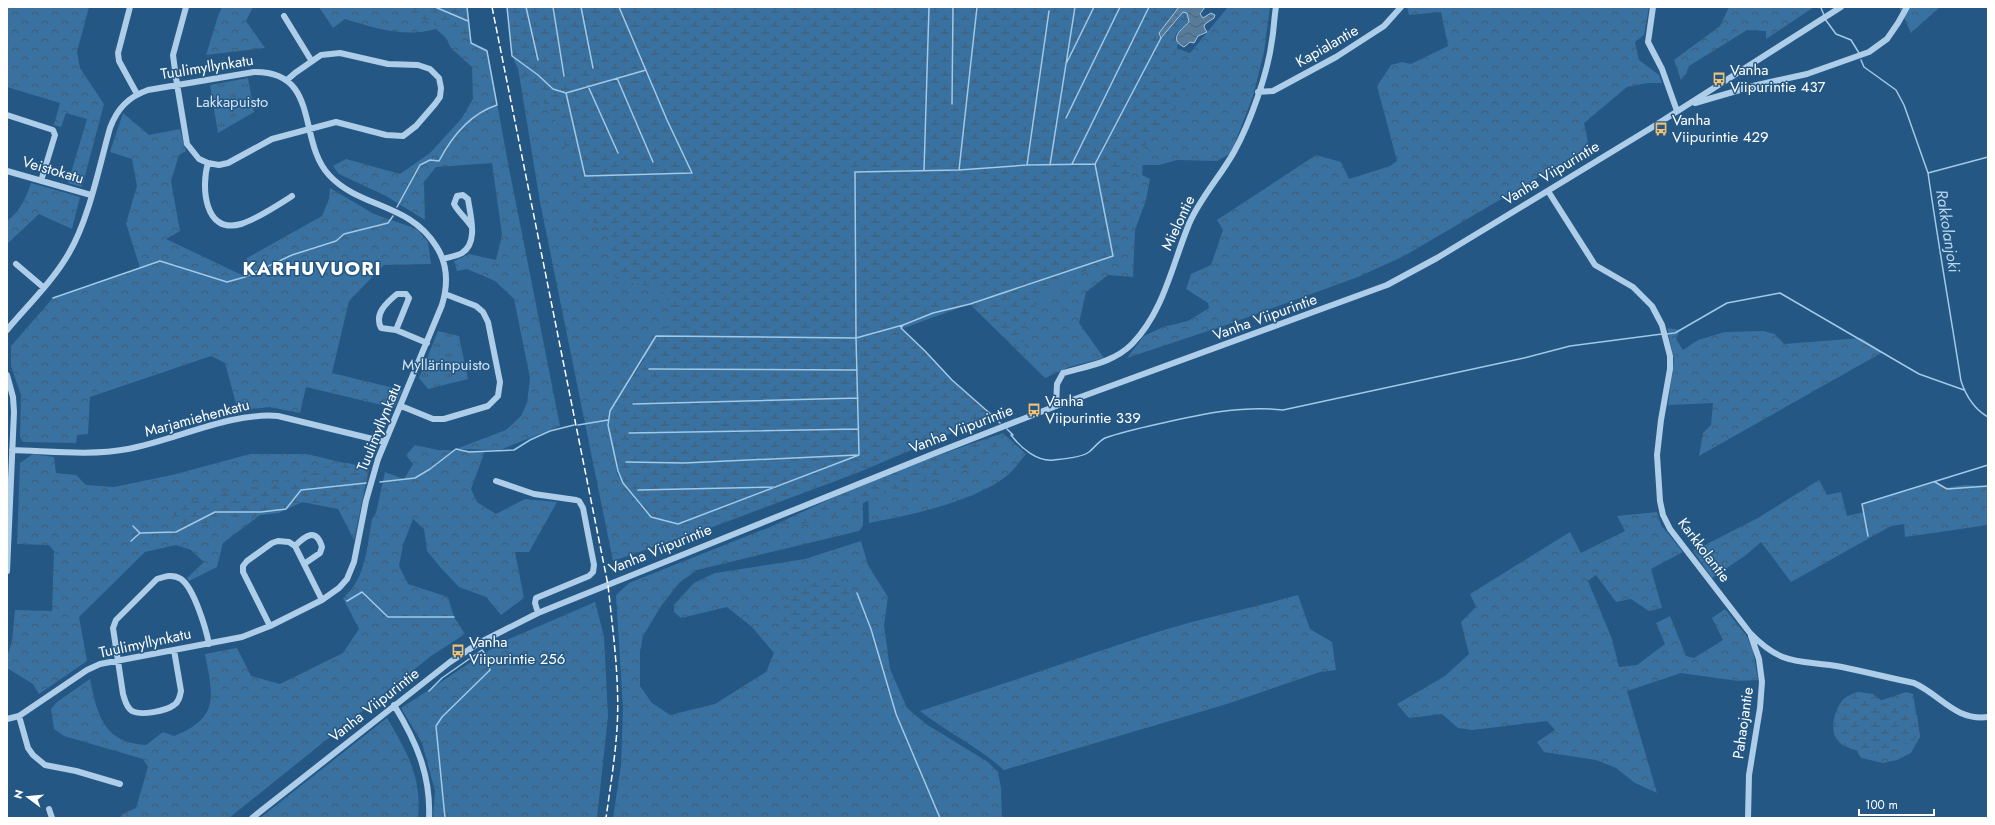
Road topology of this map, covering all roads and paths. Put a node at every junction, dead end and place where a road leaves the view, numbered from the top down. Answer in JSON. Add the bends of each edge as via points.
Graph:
{"nodes":[{"id":1,"x":130,"y":7,"type":"edge"},
{"id":2,"x":186,"y":7,"type":"edge"},
{"id":3,"x":1276,"y":7,"type":"edge"},
{"id":4,"x":1401,"y":7,"type":"edge"},
{"id":5,"x":1653,"y":7,"type":"edge"},
{"id":6,"x":1841,"y":7,"type":"edge"},
{"id":7,"x":1907,"y":7,"type":"edge"},
{"id":8,"x":284,"y":16,"type":"dead end"},
{"id":9,"x":311,"y":60,"type":"junction"},
{"id":10,"x":287,"y":80,"type":"junction"},
{"id":11,"x":177,"y":84,"type":"junction"},
{"id":12,"x":1258,"y":92,"type":"junction"},
{"id":13,"x":136,"y":94,"type":"junction"},
{"id":14,"x":1691,"y":103,"type":"junction"},
{"id":15,"x":1677,"y":111,"type":"junction"},
{"id":16,"x":7,"y":115,"type":"edge"},
{"id":17,"x":310,"y":129,"type":"junction"},
{"id":18,"x":208,"y":163,"type":"junction"},
{"id":19,"x":7,"y":171,"type":"edge"},
{"id":20,"x":41,"y":180,"type":"junction"},
{"id":21,"x":1548,"y":191,"type":"junction"},
{"id":22,"x":91,"y":195,"type":"junction"},
{"id":23,"x":292,"y":196,"type":"dead end"},
{"id":24,"x":471,"y":226,"type":"dead end"},
{"id":25,"x":443,"y":259,"type":"junction"},
{"id":26,"x":16,"y":264,"type":"dead end"},
{"id":27,"x":43,"y":287,"type":"junction"},
{"id":28,"x":445,"y":294,"type":"junction"},
{"id":29,"x":7,"y":330,"type":"edge"},
{"id":30,"x":396,"y":330,"type":"junction"},
{"id":31,"x":427,"y":343,"type":"junction"},
{"id":32,"x":7,"y":375,"type":"edge"},
{"id":33,"x":401,"y":406,"type":"junction"},
{"id":34,"x":1056,"y":406,"type":"junction"},
{"id":35,"x":385,"y":442,"type":"junction"},
{"id":36,"x":12,"y":450,"type":"junction"},
{"id":37,"x":496,"y":481,"type":"dead end"},
{"id":38,"x":8,"y":500,"type":"edge"},
{"id":39,"x":295,"y":546,"type":"junction"},
{"id":40,"x":304,"y":564,"type":"junction"},
{"id":41,"x":7,"y":571,"type":"edge"},
{"id":42,"x":322,"y":600,"type":"junction"},
{"id":43,"x":538,"y":613,"type":"junction"},
{"id":44,"x":270,"y":626,"type":"junction"},
{"id":45,"x":1750,"y":633,"type":"junction"},
{"id":46,"x":209,"y":644,"type":"junction"},
{"id":47,"x":174,"y":650,"type":"junction"},
{"id":48,"x":118,"y":661,"type":"junction"},
{"id":49,"x":394,"y":705,"type":"junction"},
{"id":50,"x":19,"y":716,"type":"junction"},
{"id":51,"x":1988,"y":717,"type":"edge"},
{"id":52,"x":7,"y":719,"type":"edge"},
{"id":53,"x":120,"y":784,"type":"dead end"},
{"id":54,"x":50,"y":809,"type":"dead end"},
{"id":55,"x":52,"y":818,"type":"edge"},
{"id":56,"x":252,"y":818,"type":"edge"},
{"id":57,"x":429,"y":818,"type":"edge"},
{"id":58,"x":1748,"y":818,"type":"edge"}],
"edges":[{"from":1,"to":13,"type":"street","via":[[118,53],[119,61]]},
{"from":2,"to":11,"type":"street","via":[[173,55]]},
{"from":3,"to":12,"type":"street","name":"Mielontie","via":[[1270,53]]},
{"from":4,"to":12,"type":"street","name":"Kapialantie","via":[[1384,26],[1349,49],[1273,91]]},
{"from":5,"to":15,"type":"street","via":[[1648,27],[1648,42],[1662,69]]},
{"from":6,"to":14,"type":"street","name":"Vanha Viipurintie"},
{"from":7,"to":14,"type":"street","via":[[1886,39],[1869,52],[1807,74]]},
{"from":8,"to":9,"type":"street"},
{"from":9,"to":10,"type":"street"},
{"from":9,"to":17,"type":"street","via":[[340,52],[388,64],[418,65],[436,73],[441,88],[435,104],[416,126],[403,136],[386,135],[336,122]]},
{"from":10,"to":11,"type":"street","name":"Tuulimyllynkatu","via":[[273,74],[254,72]]},
{"from":10,"to":17,"type":"street","name":"Tuulimyllynkatu","via":[[300,98]]},
{"from":11,"to":13,"type":"street","name":"Tuulimyllynkatu"},
{"from":11,"to":18,"type":"street","via":[[187,144],[196,156]]},
{"from":12,"to":34,"type":"street","name":"Mielontie","via":[[1235,151],[1190,222],[1157,308],[1132,344],[1110,359],[1063,373],[1057,384]]},
{"from":13,"to":22,"type":"street","name":"Tuulimyllynkatu","via":[[115,115]]},
{"from":14,"to":15,"type":"street","name":"Vanha Viipurintie"},
{"from":15,"to":21,"type":"street","name":"Vanha Viipurintie"},
{"from":16,"to":20,"type":"street","via":[[54,130],[55,135]]},
{"from":17,"to":18,"type":"street","via":[[272,139],[228,163]]},
{"from":17,"to":25,"type":"street","name":"Tuulimyllynkatu","via":[[319,162],[328,175],[348,190],[420,225]]},
{"from":18,"to":23,"type":"street","via":[[204,185],[206,200],[215,219],[224,224],[241,224]]},
{"from":19,"to":20,"type":"street","name":"Veistokatu"},
{"from":20,"to":22,"type":"street","name":"Veistokatu"},
{"from":21,"to":34,"type":"street","name":"Vanha Viipurintie","via":[[1438,258],[1387,285]]},
{"from":21,"to":45,"type":"street","name":"Karkkolantie","via":[[1595,265],[1633,287],[1652,306],[1662,325],[1670,356],[1669,381],[1660,420],[1657,455],[1662,515]]},
{"from":22,"to":27,"type":"street","name":"Tuulimyllynkatu","via":[[69,254]]},
{"from":24,"to":25,"type":"street","via":[[471,240],[467,248],[461,254]]},
{"from":25,"to":28,"type":"street","name":"Tuulimyllynkatu"},
{"from":26,"to":27,"type":"street"},
{"from":27,"to":29,"type":"street","name":"Tuulimyllynkatu"},
{"from":28,"to":31,"type":"street","name":"Tuulimyllynkatu"},
{"from":28,"to":33,"type":"street","via":[[476,306],[483,312],[488,322],[500,382],[498,396],[488,406],[444,420],[433,419]]},
{"from":30,"to":30,"type":"street","via":[[408,304],[409,298],[406,294],[397,294],[378,318],[381,328]]},
{"from":30,"to":31,"type":"street"},
{"from":31,"to":33,"type":"street","name":"Tuulimyllynkatu"},
{"from":32,"to":36,"type":"street","via":[[13,397]]},
{"from":33,"to":35,"type":"street","name":"Tuulimyllynkatu"},
{"from":34,"to":43,"type":"street","name":"Vanha Viipurintie"},
{"from":35,"to":36,"type":"street","name":"Marjamiehenkatu","via":[[278,416],[264,415],[241,418],[140,446],[112,451]]},
{"from":35,"to":42,"type":"street","name":"Tuulimyllynkatu","via":[[369,487],[352,568],[340,588]]},
{"from":36,"to":38,"type":"street"},
{"from":37,"to":43,"type":"street","via":[[534,494],[576,500],[583,508],[594,565],[593,572],[536,598]]},
{"from":38,"to":41,"type":"street"},
{"from":39,"to":40,"type":"street"},
{"from":39,"to":40,"type":"street","via":[[305,536],[316,536],[320,540],[320,552]]},
{"from":39,"to":44,"type":"street","via":[[284,541],[272,543],[243,566],[245,578]]},
{"from":40,"to":42,"type":"street"},
{"from":42,"to":44,"type":"street","name":"Tuulimyllynkatu"},
{"from":43,"to":49,"type":"street","name":"Vanha Viipurintie","via":[[450,662]]},
{"from":44,"to":46,"type":"street","name":"Tuulimyllynkatu","via":[[242,637]]},
{"from":45,"to":51,"type":"street","name":"Karkkolantie","via":[[1783,658],[1798,663],[1840,667],[1914,683],[1962,714],[1976,718]]},
{"from":45,"to":58,"type":"street","name":"Pahaojantie","via":[[1762,682],[1749,775]]},
{"from":46,"to":47,"type":"street","name":"Tuulimyllynkatu"},
{"from":46,"to":48,"type":"street","via":[[204,620],[182,580],[166,576],[158,579],[116,620],[113,634]]},
{"from":47,"to":48,"type":"street","name":"Tuulimyllynkatu"},
{"from":47,"to":48,"type":"street","via":[[180,698],[175,705],[142,714],[131,710],[126,704]]},
{"from":48,"to":50,"type":"street","name":"Tuulimyllynkatu","via":[[100,664],[87,670]]},
{"from":49,"to":56,"type":"street","name":"Vanha Viipurintie"},
{"from":49,"to":57,"type":"street","via":[[412,734],[419,754],[426,780]]},
{"from":50,"to":52,"type":"street","name":"Tuulimyllynkatu"},
{"from":50,"to":53,"type":"street","via":[[28,748],[45,765]]},
{"from":54,"to":55,"type":"street"}]}
